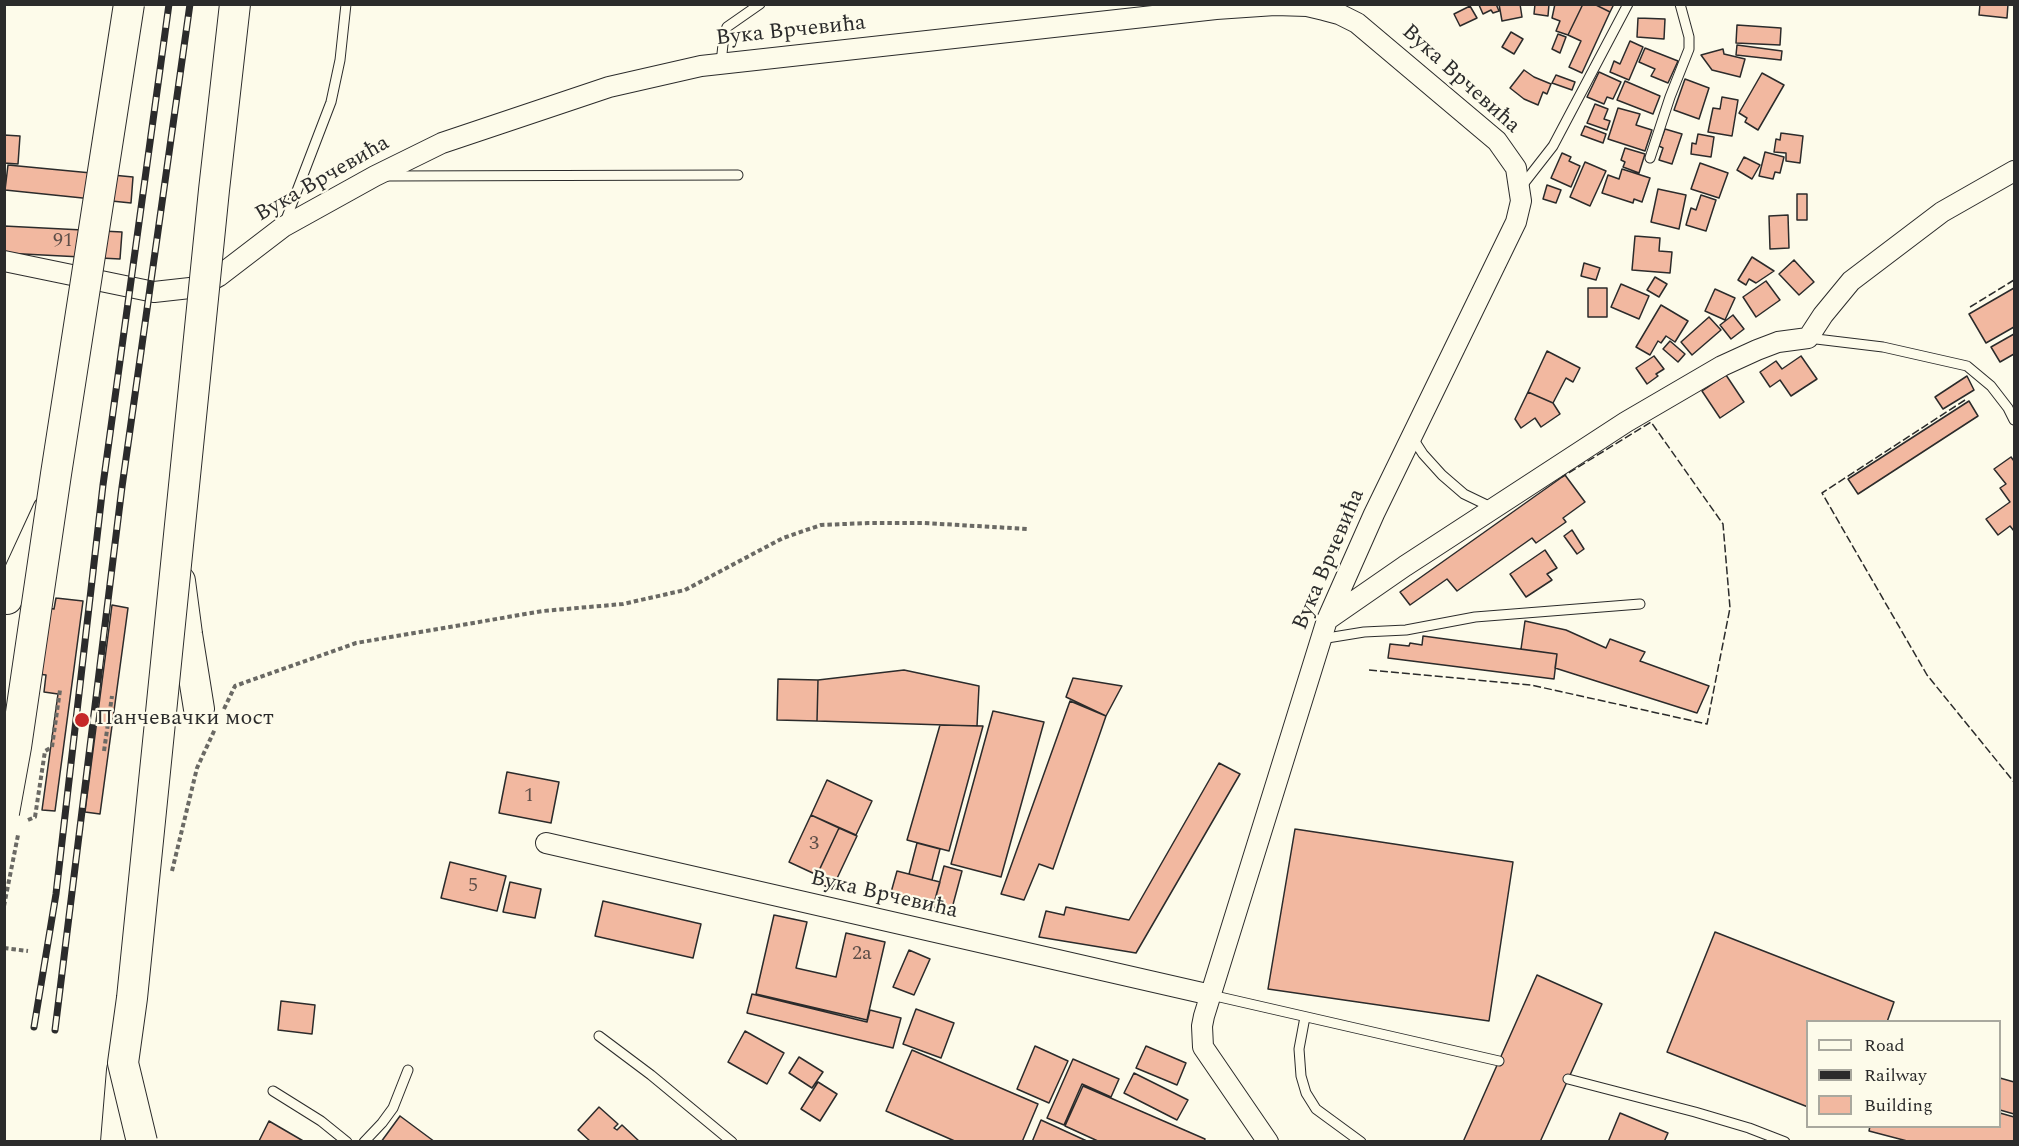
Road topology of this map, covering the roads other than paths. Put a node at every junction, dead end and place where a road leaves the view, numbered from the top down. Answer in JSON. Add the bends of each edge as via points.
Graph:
{"nodes":[{"id":1,"x":129,"y":4,"type":"edge"},
{"id":2,"x":235,"y":4,"type":"edge"},
{"id":3,"x":346,"y":4,"type":"edge"},
{"id":4,"x":759,"y":4,"type":"edge"},
{"id":5,"x":1628,"y":4,"type":"edge"},
{"id":6,"x":1680,"y":4,"type":"edge"},
{"id":7,"x":1288,"y":5,"type":"edge"},
{"id":8,"x":722,"y":63,"type":"junction"},
{"id":9,"x":1650,"y":158,"type":"dead end"},
{"id":10,"x":2014,"y":171,"type":"edge"},
{"id":11,"x":738,"y":175,"type":"dead end"},
{"id":12,"x":375,"y":176,"type":"junction"},
{"id":13,"x":1520,"y":189,"type":"junction"},
{"id":14,"x":283,"y":228,"type":"junction"},
{"id":15,"x":4,"y":261,"type":"edge"},
{"id":16,"x":1808,"y":339,"type":"junction"},
{"id":17,"x":2014,"y":420,"type":"edge"},
{"id":18,"x":1412,"y":437,"type":"junction"},
{"id":19,"x":52,"y":502,"type":"junction"},
{"id":20,"x":1493,"y":508,"type":"junction"},
{"id":21,"x":177,"y":557,"type":"junction"},
{"id":22,"x":7,"y":599,"type":"dead end"},
{"id":23,"x":1640,"y":604,"type":"dead end"},
{"id":24,"x":1328,"y":620,"type":"junction"},
{"id":25,"x":1321,"y":639,"type":"junction"},
{"id":26,"x":14,"y":716,"type":"dead end"},
{"id":27,"x":212,"y":717,"type":"road end"},
{"id":28,"x":32,"y":718,"type":"dead end"},
{"id":29,"x":12,"y":819,"type":"edge"},
{"id":30,"x":546,"y":843,"type":"dead end"},
{"id":31,"x":1211,"y":995,"type":"junction"},
{"id":32,"x":1305,"y":1017,"type":"junction"},
{"id":33,"x":599,"y":1036,"type":"dead end"},
{"id":34,"x":1499,"y":1062,"type":"dead end"},
{"id":35,"x":123,"y":1063,"type":"junction"},
{"id":36,"x":408,"y":1070,"type":"dead end"},
{"id":37,"x":1568,"y":1079,"type":"dead end"},
{"id":38,"x":273,"y":1091,"type":"dead end"},
{"id":39,"x":117,"y":1142,"type":"edge"},
{"id":40,"x":142,"y":1142,"type":"edge"},
{"id":41,"x":347,"y":1142,"type":"edge"},
{"id":42,"x":364,"y":1142,"type":"edge"},
{"id":43,"x":732,"y":1142,"type":"edge"},
{"id":44,"x":1268,"y":1142,"type":"edge"},
{"id":45,"x":1361,"y":1142,"type":"edge"},
{"id":46,"x":1785,"y":1142,"type":"edge"}],
"edges":[{"from":1,"to":19,"type":"main road","bridge":true},
{"from":2,"to":21,"type":"main road","bridge":true},
{"from":3,"to":14,"type":"lane","via":[[331,102]]},
{"from":4,"to":8,"type":"lane","via":[[727,27]]},
{"from":5,"to":13,"type":"lane","via":[[1553,147]]},
{"from":6,"to":9,"type":"lane","via":[[1689,49]]},
{"from":7,"to":8,"type":"street","name":"Вука Врчевића","via":[[1216,9]]},
{"from":7,"to":13,"type":"street","name":"Вука Врчевића","via":[[1339,14],[1372,34],[1497,141],[1516,168]]},
{"from":8,"to":12,"type":"street","name":"Вука Врчевића","via":[[663,74],[558,103],[442,143]]},
{"from":10,"to":16,"type":"street","via":[[1942,212],[1851,281],[1822,315]]},
{"from":11,"to":12,"type":"lane"},
{"from":12,"to":14,"type":"street","name":"Вука Врчевића"},
{"from":13,"to":18,"type":"street","name":"Вука Врчевића","via":[[1516,222]]},
{"from":14,"to":15,"type":"street","name":"Вука Врчевића","via":[[219,276],[198,287],[175,291],[154,292]]},
{"from":16,"to":17,"type":"lane","via":[[1883,347],[1967,366],[1991,386]]},
{"from":16,"to":20,"type":"street","via":[[1778,342],[1722,366]]},
{"from":18,"to":20,"type":"lane","via":[[1442,475],[1464,494]]},
{"from":18,"to":24,"type":"street","name":"Вука Врчевића"},
{"from":19,"to":22,"type":"main road"},
{"from":19,"to":29,"type":"main road","bridge":true,"via":[[18,735]]},
{"from":20,"to":24,"type":"street"},
{"from":21,"to":27,"type":"main road","bridge":true,"via":[[187,634]]},
{"from":21,"to":35,"type":"main road","bridge":true},
{"from":23,"to":25,"type":"lane","via":[[1475,617],[1406,630]]},
{"from":24,"to":25,"type":"street","name":"Вука Врчевића"},
{"from":25,"to":31,"type":"street","name":"Вука Врчевића"},
{"from":26,"to":28,"type":"lane"},
{"from":30,"to":31,"type":"street","name":"Вука Врчевића"},
{"from":31,"to":32,"type":"lane"},
{"from":31,"to":44,"type":"street","name":"Вука Врчевића","via":[[1202,1026],[1203,1047]]},
{"from":32,"to":34,"type":"lane"},
{"from":32,"to":45,"type":"lane","via":[[1299,1049],[1306,1093],[1316,1109]]},
{"from":33,"to":43,"type":"lane"},
{"from":35,"to":39,"type":"main road"},
{"from":35,"to":40,"type":"main road","bridge":true},
{"from":36,"to":42,"type":"lane","via":[[393,1107]]},
{"from":37,"to":46,"type":"lane","via":[[1695,1112]]},
{"from":38,"to":41,"type":"lane"}]}
